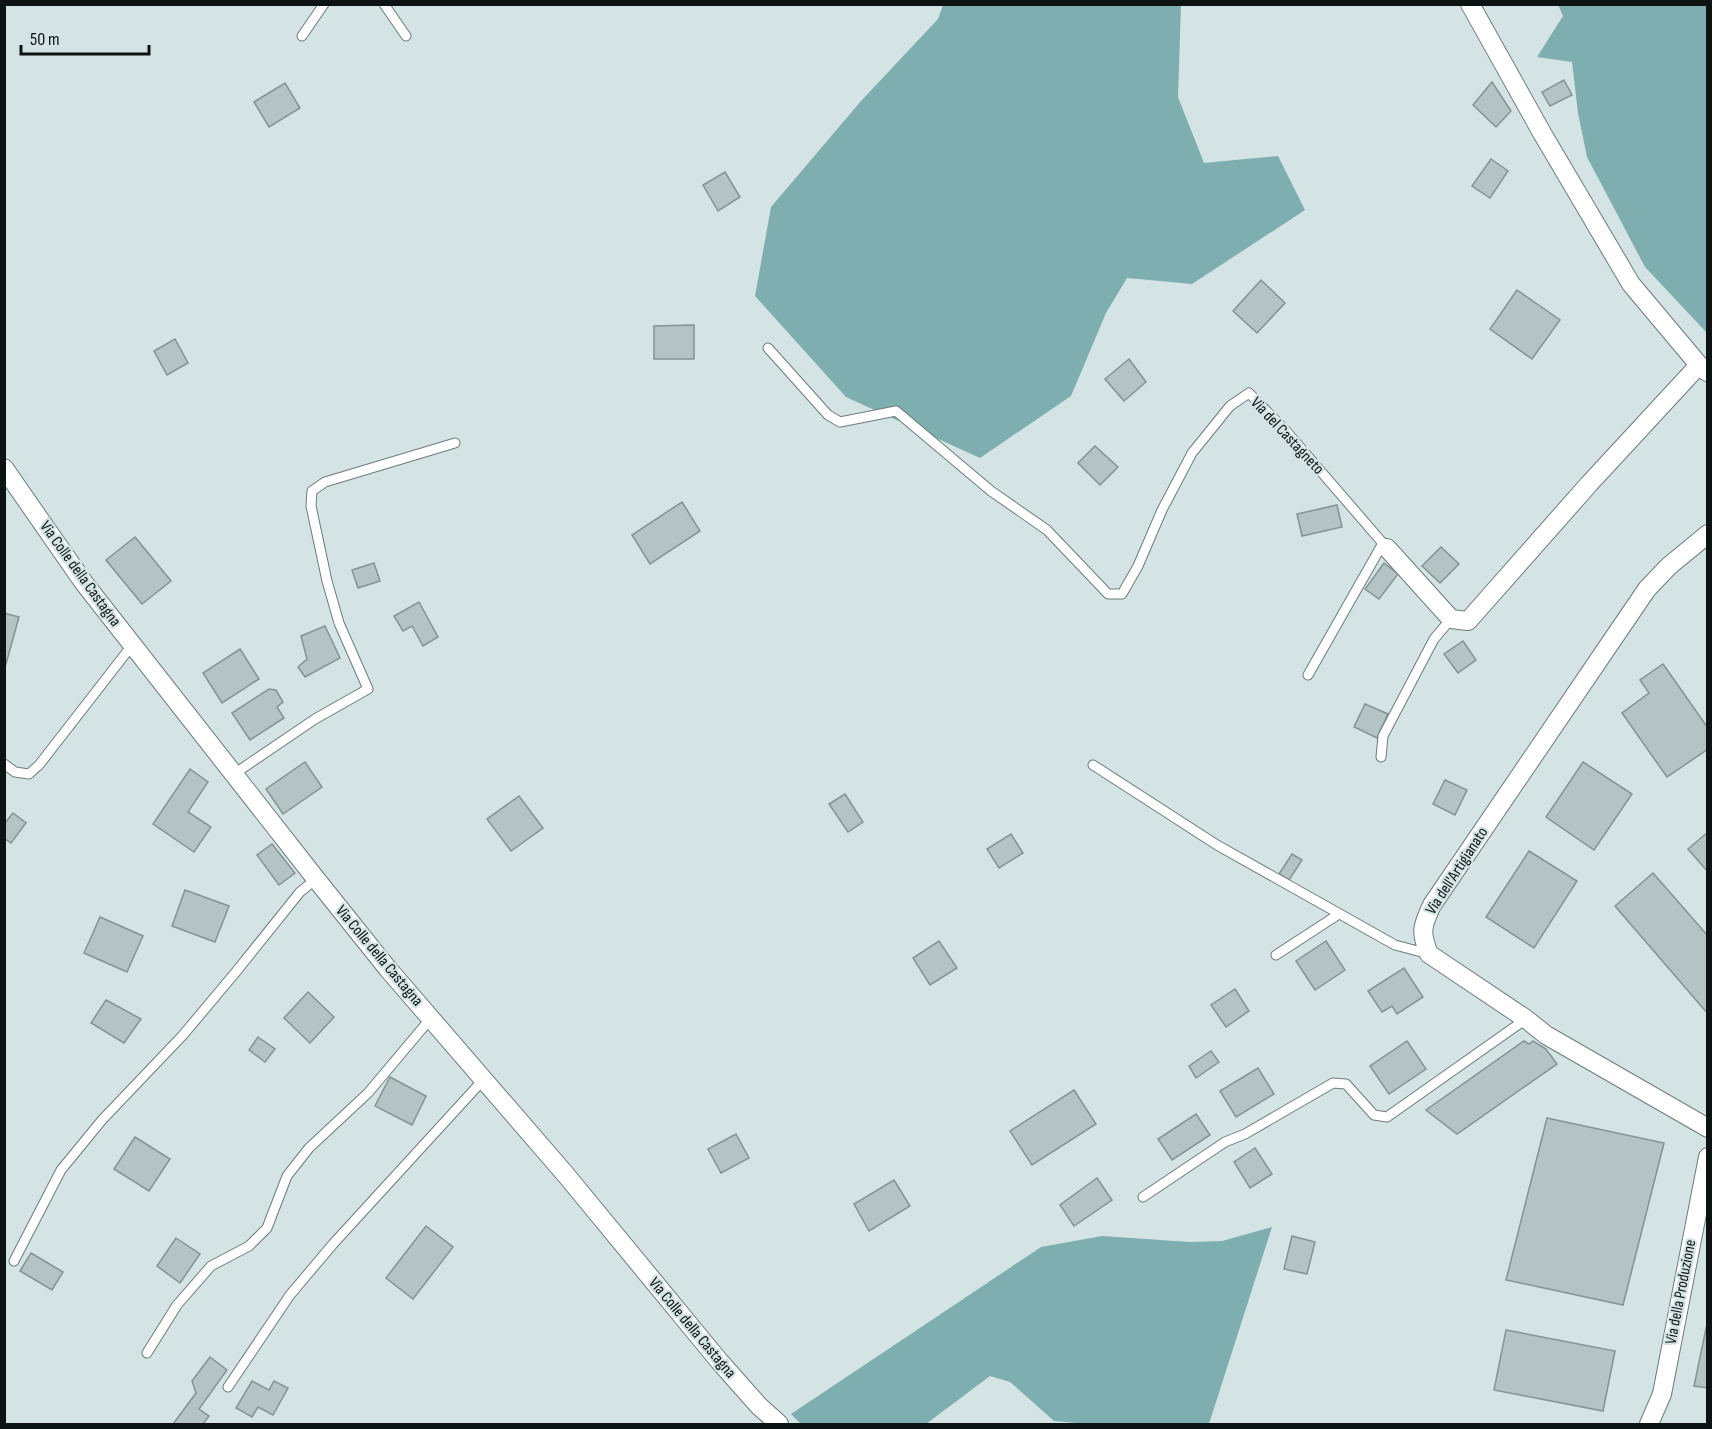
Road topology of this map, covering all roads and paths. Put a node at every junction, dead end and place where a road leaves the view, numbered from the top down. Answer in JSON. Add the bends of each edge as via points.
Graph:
{"nodes":[{"id":1,"x":324,"y":4,"type":"edge"},
{"id":2,"x":384,"y":4,"type":"edge"},
{"id":3,"x":1470,"y":4,"type":"edge"},
{"id":4,"x":302,"y":36,"type":"dead end"},
{"id":5,"x":406,"y":36,"type":"dead end"},
{"id":6,"x":768,"y":348,"type":"dead end"},
{"id":7,"x":1703,"y":369,"type":"edge"},
{"id":8,"x":455,"y":443,"type":"dead end"},
{"id":9,"x":4,"y":468,"type":"edge"},
{"id":10,"x":1707,"y":534,"type":"edge"},
{"id":11,"x":1385,"y":545,"type":"junction"},
{"id":12,"x":1451,"y":619,"type":"junction"},
{"id":13,"x":133,"y":644,"type":"junction"},
{"id":14,"x":1308,"y":675,"type":"dead end"},
{"id":15,"x":1381,"y":758,"type":"dead end"},
{"id":16,"x":4,"y":764,"type":"edge"},
{"id":17,"x":1093,"y":765,"type":"dead end"},
{"id":18,"x":234,"y":774,"type":"junction"},
{"id":19,"x":316,"y":879,"type":"junction"},
{"id":20,"x":1339,"y":914,"type":"junction"},
{"id":21,"x":1429,"y":954,"type":"junction"},
{"id":22,"x":1276,"y":955,"type":"dead end"},
{"id":23,"x":431,"y":1018,"type":"junction"},
{"id":24,"x":1526,"y":1019,"type":"junction"},
{"id":25,"x":484,"y":1079,"type":"junction"},
{"id":26,"x":1707,"y":1128,"type":"edge"},
{"id":27,"x":1707,"y":1157,"type":"edge"},
{"id":28,"x":1143,"y":1197,"type":"dead end"},
{"id":29,"x":14,"y":1261,"type":"dead end"},
{"id":30,"x":147,"y":1353,"type":"dead end"},
{"id":31,"x":228,"y":1388,"type":"dead end"},
{"id":32,"x":779,"y":1425,"type":"edge"},
{"id":33,"x":1648,"y":1425,"type":"edge"}],
"edges":[{"from":1,"to":4,"type":"lane"},
{"from":2,"to":5,"type":"lane"},
{"from":3,"to":7,"type":"street","via":[[1631,284]]},
{"from":6,"to":11,"type":"lane","name":"Via del Castagneto","via":[[828,416],[840,422],[896,411],[991,491],[1047,530],[1108,594],[1122,594],[1192,453],[1230,406],[1249,393]]},
{"from":7,"to":12,"type":"street","via":[[1589,484],[1468,621]]},
{"from":8,"to":18,"type":"lane","via":[[325,482],[312,491],[311,506],[339,623],[368,689],[315,719]]},
{"from":9,"to":13,"type":"street","name":"Via Colle della Castagna","via":[[84,583]]},
{"from":10,"to":21,"type":"street","name":"Via dell'Artigianato","via":[[1647,589],[1432,904],[1422,937]]},
{"from":11,"to":12,"type":"street","name":"Via del Castagneto"},
{"from":11,"to":14,"type":"lane"},
{"from":12,"to":15,"type":"lane","via":[[1434,639],[1383,736]]},
{"from":13,"to":16,"type":"lane","via":[[39,765],[29,774],[15,772]]},
{"from":13,"to":18,"type":"street","name":"Via Colle della Castagna"},
{"from":17,"to":20,"type":"lane","via":[[1217,845]]},
{"from":18,"to":19,"type":"street","name":"Via Colle della Castagna"},
{"from":19,"to":23,"type":"street","name":"Via Colle della Castagna"},
{"from":19,"to":29,"type":"lane","via":[[300,892],[183,1035],[102,1120],[61,1170]]},
{"from":20,"to":21,"type":"lane","via":[[1395,945]]},
{"from":20,"to":22,"type":"lane"},
{"from":21,"to":24,"type":"street"},
{"from":23,"to":25,"type":"street","name":"Via Colle della Castagna"},
{"from":23,"to":30,"type":"lane","via":[[368,1093],[309,1148],[287,1176],[267,1228],[249,1246],[211,1266],[177,1305]]},
{"from":24,"to":26,"type":"street","via":[[1546,1035]]},
{"from":24,"to":28,"type":"lane","via":[[1387,1117],[1374,1115],[1346,1084],[1333,1083],[1225,1142]]},
{"from":25,"to":31,"type":"lane","via":[[297,1287]]},
{"from":25,"to":32,"type":"street","name":"Via Colle della Castagna","via":[[720,1362]]},
{"from":27,"to":33,"type":"street","name":"Via della Produzione","via":[[1662,1394]]}]}
